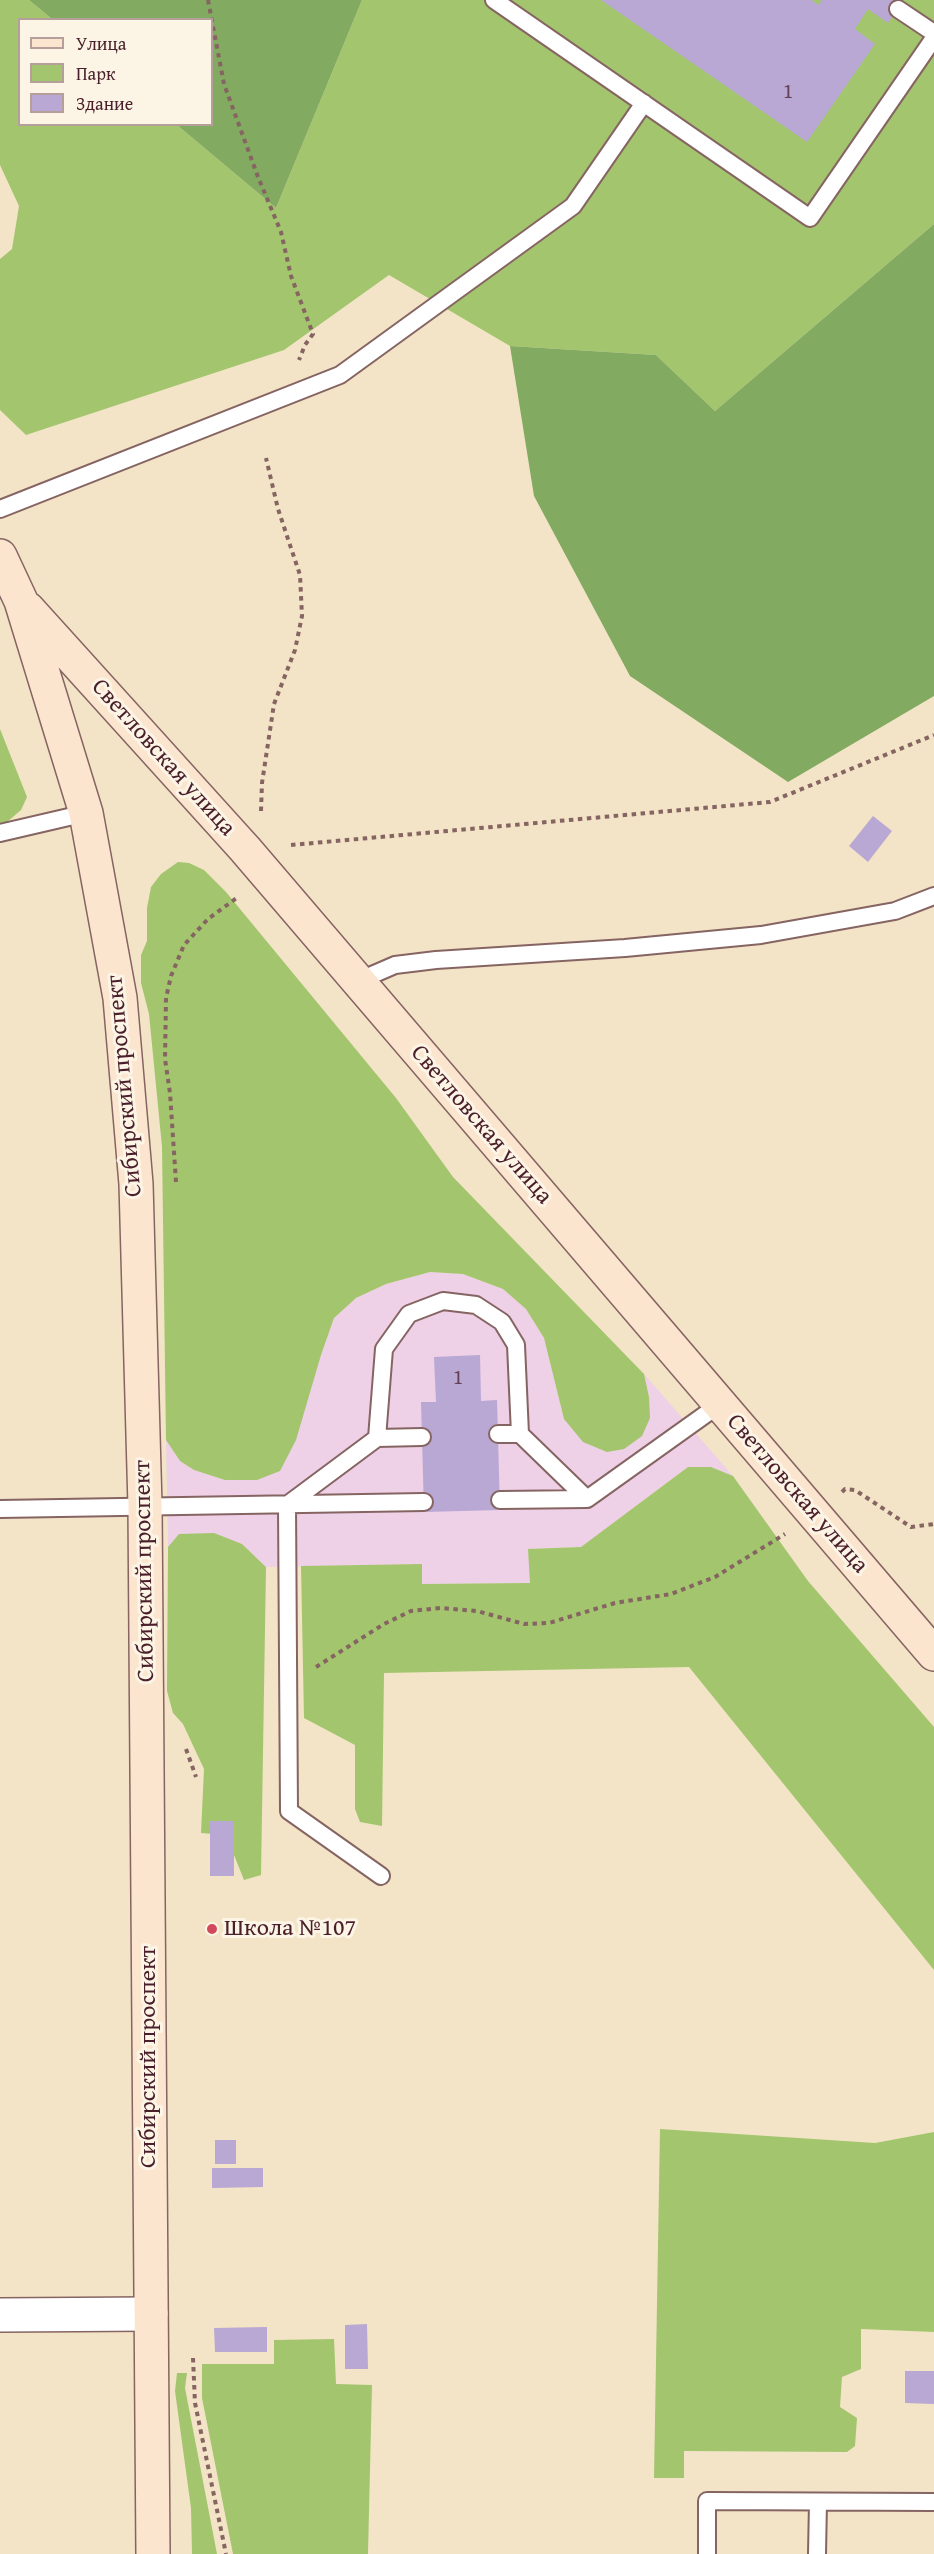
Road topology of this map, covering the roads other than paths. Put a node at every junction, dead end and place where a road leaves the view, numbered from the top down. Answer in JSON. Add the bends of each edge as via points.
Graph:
{"nodes":[{"id":1,"x":494,"y":0,"type":"edge"},
{"id":2,"x":898,"y":9,"type":"dead end"},
{"id":3,"x":934,"y":33,"type":"edge"},
{"id":4,"x":934,"y":38,"type":"edge"},
{"id":5,"x":644,"y":103,"type":"junction"},
{"id":6,"x":0,"y":509,"type":"edge"},
{"id":7,"x":0,"y":556,"type":"edge"},
{"id":8,"x":21,"y":601,"type":"junction"},
{"id":9,"x":86,"y":813,"type":"junction"},
{"id":10,"x":0,"y":833,"type":"edge"},
{"id":11,"x":934,"y":896,"type":"edge"},
{"id":12,"x":358,"y":981,"type":"junction"},
{"id":13,"x":720,"y":1404,"type":"junction"},
{"id":14,"x":498,"y":1434,"type":"dead end"},
{"id":15,"x":520,"y":1434,"type":"junction"},
{"id":16,"x":422,"y":1437,"type":"dead end"},
{"id":17,"x":377,"y":1438,"type":"junction"},
{"id":18,"x":587,"y":1499,"type":"junction"},
{"id":19,"x":500,"y":1500,"type":"dead end"},
{"id":20,"x":424,"y":1502,"type":"dead end"},
{"id":21,"x":287,"y":1505,"type":"junction"},
{"id":22,"x":145,"y":1506,"type":"junction"},
{"id":23,"x":0,"y":1509,"type":"edge"},
{"id":24,"x":934,"y":1654,"type":"edge"},
{"id":25,"x":381,"y":1876,"type":"dead end"},
{"id":26,"x":151,"y":2314,"type":"junction"},
{"id":27,"x":0,"y":2315,"type":"edge"},
{"id":28,"x":818,"y":2502,"type":"junction"},
{"id":29,"x":934,"y":2502,"type":"edge"},
{"id":30,"x":153,"y":2554,"type":"edge"},
{"id":31,"x":707,"y":2554,"type":"edge"},
{"id":32,"x":817,"y":2554,"type":"edge"}],
"edges":[{"from":1,"to":5,"type":"lane"},
{"from":2,"to":3,"type":"lane"},
{"from":4,"to":5,"type":"lane","via":[[810,218]]},
{"from":5,"to":6,"type":"lane","via":[[573,206],[340,375]]},
{"from":7,"to":8,"type":"main road"},
{"from":8,"to":9,"type":"main road","name":"Сибирский проспект"},
{"from":8,"to":12,"type":"main road","name":"Светловская улица","via":[[269,876]]},
{"from":9,"to":10,"type":"lane"},
{"from":9,"to":22,"type":"main road","name":"Сибирский проспект","via":[[120,998],[134,1161]]},
{"from":11,"to":12,"type":"lane","via":[[895,911],[760,935],[436,960],[395,965]]},
{"from":12,"to":13,"type":"main road","name":"Светловская улица"},
{"from":13,"to":18,"type":"lane"},
{"from":13,"to":24,"type":"main road","name":"Светловская улица"},
{"from":14,"to":15,"type":"lane"},
{"from":15,"to":17,"type":"lane","via":[[516,1345],[502,1322],[476,1305],[444,1301],[409,1314],[384,1349]]},
{"from":15,"to":18,"type":"lane"},
{"from":16,"to":17,"type":"lane"},
{"from":17,"to":21,"type":"lane"},
{"from":18,"to":19,"type":"lane"},
{"from":20,"to":21,"type":"lane"},
{"from":21,"to":22,"type":"lane"},
{"from":21,"to":25,"type":"lane","via":[[289,1810]]},
{"from":22,"to":23,"type":"lane"},
{"from":22,"to":26,"type":"main road","name":"Сибирский проспект"},
{"from":26,"to":27,"type":"street"},
{"from":26,"to":30,"type":"main road","name":"Сибирский проспект"},
{"from":28,"to":29,"type":"lane"},
{"from":28,"to":31,"type":"lane","via":[[707,2501]]},
{"from":28,"to":32,"type":"lane"}]}
